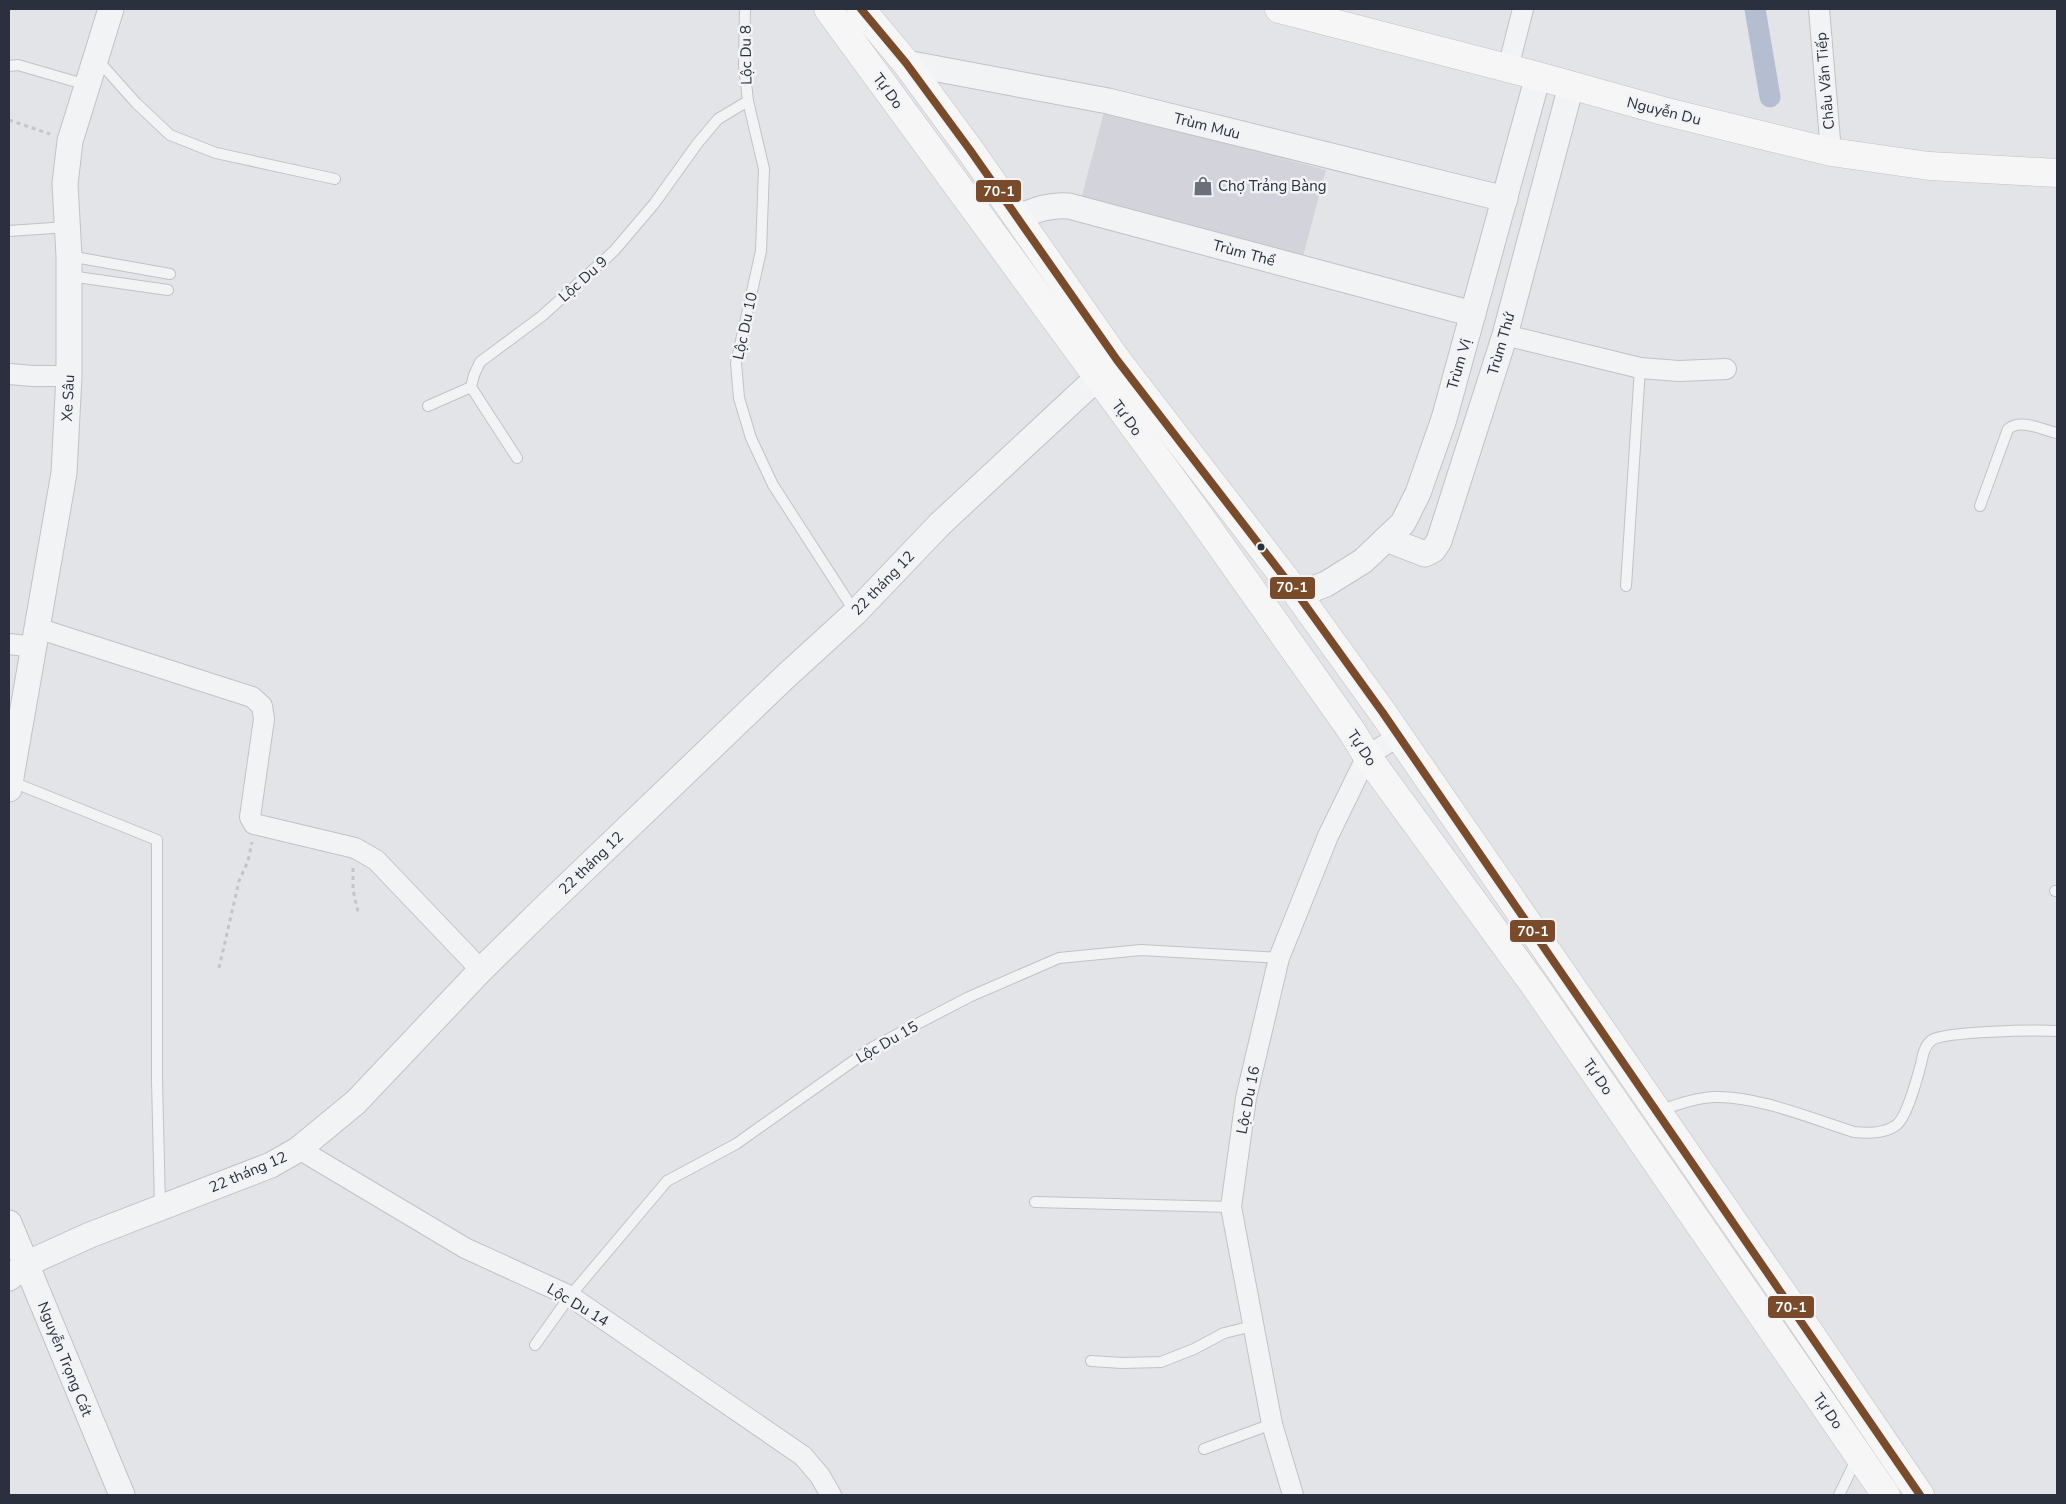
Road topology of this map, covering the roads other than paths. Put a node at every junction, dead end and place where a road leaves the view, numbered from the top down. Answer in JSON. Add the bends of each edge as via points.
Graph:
{"nodes":[{"id":1,"x":111,"y":9,"type":"edge"},
{"id":2,"x":745,"y":9,"type":"edge"},
{"id":3,"x":828,"y":9,"type":"edge"},
{"id":4,"x":861,"y":9,"type":"edge"},
{"id":5,"x":1279,"y":9,"type":"edge"},
{"id":6,"x":1523,"y":9,"type":"edge"},
{"id":7,"x":1819,"y":9,"type":"edge"},
{"id":8,"x":96,"y":57,"type":"junction"},
{"id":9,"x":906,"y":63,"type":"junction"},
{"id":10,"x":9,"y":66,"type":"edge"},
{"id":11,"x":1508,"y":68,"type":"junction"},
{"id":12,"x":1538,"y":76,"type":"junction"},
{"id":13,"x":87,"y":85,"type":"junction"},
{"id":14,"x":1571,"y":86,"type":"junction"},
{"id":15,"x":748,"y":101,"type":"junction"},
{"id":16,"x":1832,"y":152,"type":"junction"},
{"id":17,"x":2057,"y":173,"type":"edge"},
{"id":18,"x":335,"y":178,"type":"dead end"},
{"id":19,"x":1505,"y":199,"type":"junction"},
{"id":20,"x":1016,"y":218,"type":"junction"},
{"id":21,"x":67,"y":227,"type":"junction"},
{"id":22,"x":9,"y":231,"type":"edge"},
{"id":23,"x":69,"y":266,"type":"junction"},
{"id":24,"x":170,"y":274,"type":"dead end"},
{"id":25,"x":168,"y":290,"type":"dead end"},
{"id":26,"x":1473,"y":314,"type":"junction"},
{"id":27,"x":1505,"y":335,"type":"junction"},
{"id":28,"x":1107,"y":368,"type":"junction"},
{"id":29,"x":1640,"y":368,"type":"junction"},
{"id":30,"x":1726,"y":369,"type":"dead end"},
{"id":31,"x":9,"y":374,"type":"edge"},
{"id":32,"x":70,"y":376,"type":"junction"},
{"id":33,"x":471,"y":387,"type":"junction"},
{"id":34,"x":428,"y":406,"type":"dead end"},
{"id":35,"x":2057,"y":433,"type":"edge"},
{"id":36,"x":517,"y":458,"type":"dead end"},
{"id":37,"x":1980,"y":506,"type":"dead end"},
{"id":38,"x":1386,"y":539,"type":"junction"},
{"id":39,"x":1626,"y":586,"type":"dead end"},
{"id":40,"x":1298,"y":595,"type":"junction"},
{"id":41,"x":855,"y":612,"type":"junction"},
{"id":42,"x":35,"y":638,"type":"junction"},
{"id":43,"x":9,"y":644,"type":"edge"},
{"id":44,"x":1398,"y":736,"type":"junction"},
{"id":45,"x":1367,"y":756,"type":"junction"},
{"id":46,"x":10,"y":785,"type":"edge"},
{"id":47,"x":1279,"y":958,"type":"junction"},
{"id":48,"x":481,"y":970,"type":"junction"},
{"id":49,"x":2057,"y":1030,"type":"edge"},
{"id":50,"x":1656,"y":1112,"type":"junction"},
{"id":51,"x":299,"y":1149,"type":"junction"},
{"id":52,"x":1035,"y":1202,"type":"dead end"},
{"id":53,"x":1231,"y":1207,"type":"junction"},
{"id":54,"x":160,"y":1208,"type":"junction"},
{"id":55,"x":9,"y":1223,"type":"edge"},
{"id":56,"x":18,"y":1271,"type":"edge"},
{"id":57,"x":570,"y":1296,"type":"junction"},
{"id":58,"x":1254,"y":1326,"type":"junction"},
{"id":59,"x":535,"y":1345,"type":"dead end"},
{"id":60,"x":1090,"y":1361,"type":"dead end"},
{"id":61,"x":1272,"y":1424,"type":"junction"},
{"id":62,"x":1204,"y":1449,"type":"dead end"},
{"id":63,"x":1858,"y":1455,"type":"junction"},
{"id":64,"x":122,"y":1495,"type":"edge"},
{"id":65,"x":831,"y":1495,"type":"edge"},
{"id":66,"x":1293,"y":1495,"type":"edge"},
{"id":67,"x":1839,"y":1495,"type":"edge"},
{"id":68,"x":1886,"y":1495,"type":"edge"},
{"id":69,"x":1920,"y":1495,"type":"edge"}],
"edges":[{"from":1,"to":8,"type":"street","name":"Xe Sâu"},
{"from":2,"to":15,"type":"lane","name":"Lộc Du 8","via":[[744,65]]},
{"from":3,"to":28,"type":"main road","name":"Tự Do"},
{"from":4,"to":9,"type":"main road","name":"Tự Do"},
{"from":5,"to":11,"type":"main road","name":"Nguyễn Du"},
{"from":6,"to":11,"type":"street"},
{"from":7,"to":16,"type":"street","name":"Châu Văn Tiếp"},
{"from":8,"to":13,"type":"street","name":"Xe Sâu"},
{"from":8,"to":18,"type":"lane","via":[[136,103],[170,135],[216,154]]},
{"from":9,"to":19,"type":"street","name":"Trùm Mưu","via":[[1108,101]]},
{"from":9,"to":20,"type":"main road","name":"Tự Do"},
{"from":10,"to":13,"type":"lane"},
{"from":11,"to":12,"type":"main road","name":"Nguyễn Du"},
{"from":12,"to":14,"type":"main road","name":"Nguyễn Du"},
{"from":12,"to":19,"type":"street","name":"Trùm Vị"},
{"from":13,"to":21,"type":"street","name":"Xe Sâu","via":[[70,140],[65,184]]},
{"from":14,"to":16,"type":"main road","name":"Nguyễn Du"},
{"from":14,"to":27,"type":"street","name":"Trùm Thứ"},
{"from":15,"to":33,"type":"lane","name":"Lộc Du 9","via":[[718,119],[614,251],[542,316],[480,362]]},
{"from":15,"to":41,"type":"lane","name":"Lộc Du 10","via":[[764,168],[761,251],[736,363],[739,398],[751,438],[773,485]]},
{"from":16,"to":17,"type":"main road","name":"Nguyễn Du","via":[[1929,166]]},
{"from":19,"to":26,"type":"street","name":"Trùm Vị"},
{"from":20,"to":26,"type":"street","name":"Trùm Thể","via":[[1044,207],[1069,206]]},
{"from":20,"to":28,"type":"main road","name":"Tự Do"},
{"from":21,"to":22,"type":"lane"},
{"from":21,"to":23,"type":"street","name":"Xe Sâu"},
{"from":23,"to":24,"type":"lane"},
{"from":23,"to":25,"type":"lane"},
{"from":23,"to":32,"type":"street","name":"Xe Sâu"},
{"from":26,"to":38,"type":"street","name":"Trùm Vị","via":[[1444,419],[1418,493],[1403,523]]},
{"from":27,"to":29,"type":"street"},
{"from":27,"to":38,"type":"street","name":"Trùm Thứ","via":[[1439,541],[1433,550],[1425,554]]},
{"from":28,"to":40,"type":"main road","name":"Tự Do"},
{"from":28,"to":41,"type":"street","name":"22 tháng 12","via":[[940,524]]},
{"from":28,"to":45,"type":"main road","name":"Tự Do","via":[[1201,518]]},
{"from":29,"to":30,"type":"street","via":[[1679,371]]},
{"from":29,"to":39,"type":"lane"},
{"from":31,"to":32,"type":"street"},
{"from":32,"to":42,"type":"street","name":"Xe Sâu","via":[[64,473]]},
{"from":33,"to":34,"type":"lane"},
{"from":33,"to":36,"type":"lane"},
{"from":35,"to":37,"type":"lane","via":[[2029,425],[2011,426]]},
{"from":38,"to":40,"type":"street","name":"Trùm Vị","via":[[1363,562],[1326,584]]},
{"from":40,"to":44,"type":"main road","name":"Tự Do"},
{"from":41,"to":48,"type":"street","name":"22 tháng 12"},
{"from":42,"to":43,"type":"street"},
{"from":42,"to":46,"type":"street","name":"Xe Sâu"},
{"from":42,"to":48,"type":"street","via":[[252,697],[262,706],[264,719],[250,817],[254,824],[355,848],[376,860]]},
{"from":44,"to":45,"type":"street"},
{"from":44,"to":50,"type":"main road","name":"Tự Do"},
{"from":45,"to":47,"type":"street","name":"Lộc Du 16","via":[[1328,836]]},
{"from":45,"to":63,"type":"main road","name":"Tự Do","via":[[1535,986]]},
{"from":46,"to":54,"type":"lane","via":[[157,840]]},
{"from":47,"to":53,"type":"street","name":"Lộc Du 16","via":[[1246,1098]]},
{"from":47,"to":57,"type":"lane","name":"Lộc Du 15","via":[[1141,950],[1059,958],[969,997],[874,1047],[736,1144],[667,1181]]},
{"from":48,"to":51,"type":"street","name":"22 tháng 12","via":[[356,1102]]},
{"from":49,"to":50,"type":"lane","via":[[1934,1039],[1924,1050],[1908,1106],[1896,1126],[1869,1134],[1728,1096],[1692,1101]]},
{"from":50,"to":69,"type":"main road","name":"Tự Do"},
{"from":51,"to":54,"type":"street","name":"22 tháng 12","via":[[271,1165]]},
{"from":51,"to":57,"type":"street","name":"Lộc Du 14","via":[[465,1248]]},
{"from":52,"to":53,"type":"lane"},
{"from":53,"to":58,"type":"street","name":"Lộc Du 16"},
{"from":54,"to":56,"type":"street","name":"22 tháng 12","via":[[90,1235]]},
{"from":55,"to":56,"type":"street","name":"Nguyễn Trọng Cát"},
{"from":56,"to":64,"type":"street","name":"Nguyễn Trọng Cát","via":[[66,1364]]},
{"from":57,"to":59,"type":"lane","name":"Lộc Du 15"},
{"from":57,"to":65,"type":"street","name":"Lộc Du 14","via":[[803,1456]]},
{"from":58,"to":60,"type":"lane","via":[[1224,1333],[1161,1362],[1122,1364]]},
{"from":58,"to":61,"type":"street","name":"Lộc Du 16"},
{"from":61,"to":62,"type":"lane"},
{"from":61,"to":66,"type":"street","name":"Lộc Du 16"},
{"from":63,"to":67,"type":"lane"},
{"from":63,"to":68,"type":"main road","name":"Tự Do"}]}
